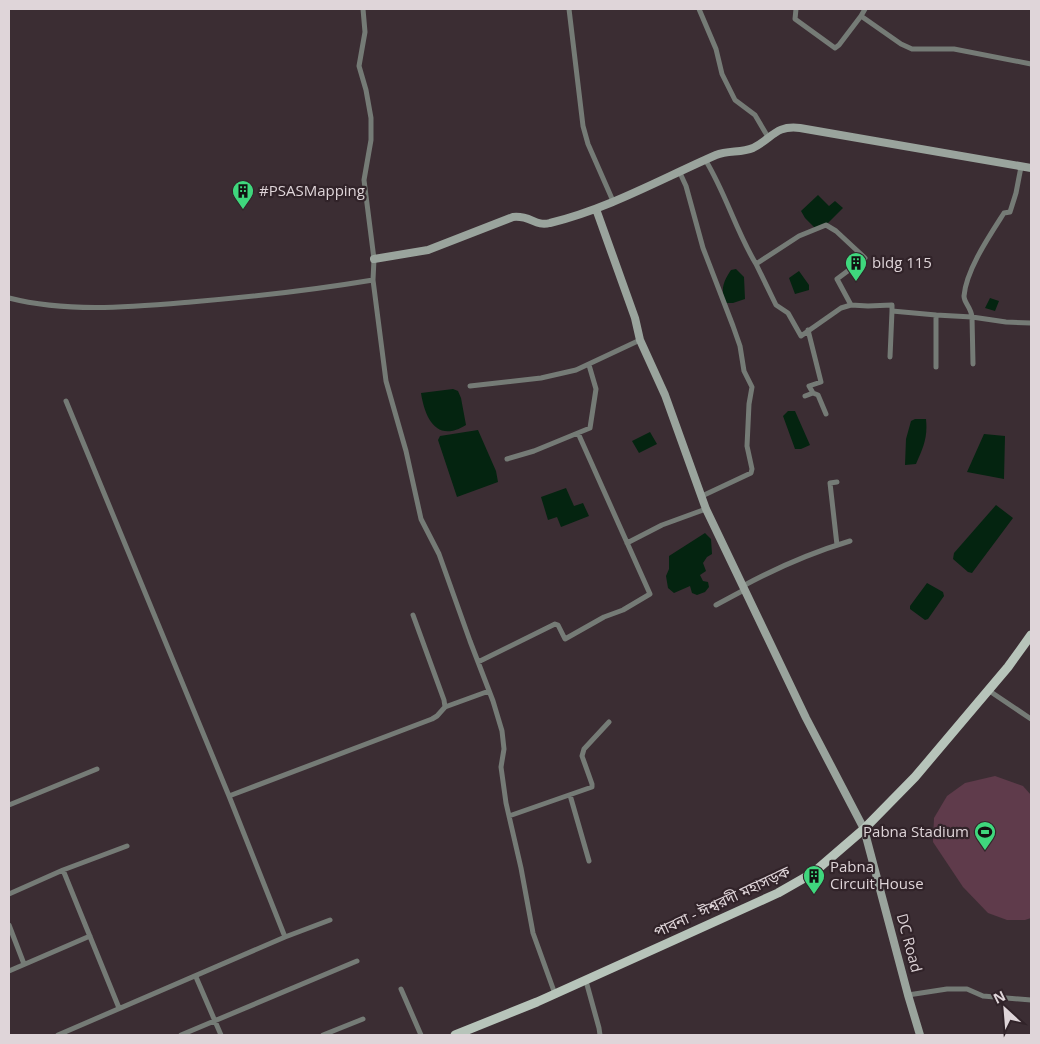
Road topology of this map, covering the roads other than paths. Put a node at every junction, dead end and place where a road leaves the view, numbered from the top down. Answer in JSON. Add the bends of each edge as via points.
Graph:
{"nodes":[{"id":1,"x":362,"y":9,"type":"edge"},
{"id":2,"x":569,"y":9,"type":"edge"},
{"id":3,"x":699,"y":9,"type":"edge"},
{"id":4,"x":796,"y":9,"type":"edge"},
{"id":5,"x":865,"y":9,"type":"edge"},
{"id":6,"x":861,"y":16,"type":"junction"},
{"id":7,"x":1031,"y":64,"type":"edge"},
{"id":8,"x":768,"y":137,"type":"junction"},
{"id":9,"x":706,"y":161,"type":"junction"},
{"id":10,"x":1021,"y":167,"type":"junction"},
{"id":11,"x":1031,"y":168,"type":"edge"},
{"id":12,"x":680,"y":173,"type":"junction"},
{"id":13,"x":613,"y":201,"type":"junction"},
{"id":14,"x":596,"y":209,"type":"junction"},
{"id":15,"x":374,"y":259,"type":"junction"},
{"id":16,"x":756,"y":264,"type":"junction"},
{"id":17,"x":373,"y":280,"type":"junction"},
{"id":18,"x":9,"y":298,"type":"edge"},
{"id":19,"x":851,"y":305,"type":"junction"},
{"id":20,"x":892,"y":311,"type":"junction"},
{"id":21,"x":936,"y":315,"type":"junction"},
{"id":22,"x":972,"y":317,"type":"junction"},
{"id":23,"x":1031,"y":323,"type":"edge"},
{"id":24,"x":808,"y":330,"type":"junction"},
{"id":25,"x":640,"y":340,"type":"junction"},
{"id":26,"x":890,"y":357,"type":"dead end"},
{"id":27,"x":973,"y":364,"type":"dead end"},
{"id":28,"x":589,"y":365,"type":"junction"},
{"id":29,"x":936,"y":367,"type":"dead end"},
{"id":30,"x":470,"y":386,"type":"dead end"},
{"id":31,"x":813,"y":393,"type":"junction"},
{"id":32,"x":805,"y":396,"type":"dead end"},
{"id":33,"x":66,"y":401,"type":"dead end"},
{"id":34,"x":826,"y":414,"type":"dead end"},
{"id":35,"x":578,"y":433,"type":"junction"},
{"id":36,"x":507,"y":460,"type":"dead end"},
{"id":37,"x":836,"y":482,"type":"dead end"},
{"id":38,"x":702,"y":496,"type":"junction"},
{"id":39,"x":706,"y":509,"type":"junction"},
{"id":40,"x":850,"y":541,"type":"dead end"},
{"id":41,"x":627,"y":543,"type":"junction"},
{"id":42,"x":837,"y":545,"type":"junction"},
{"id":43,"x":744,"y":588,"type":"junction"},
{"id":44,"x":716,"y":605,"type":"dead end"},
{"id":45,"x":413,"y":615,"type":"dead end"},
{"id":46,"x":1031,"y":635,"type":"edge"},
{"id":47,"x":478,"y":662,"type":"junction"},
{"id":48,"x":988,"y":690,"type":"junction"},
{"id":49,"x":489,"y":691,"type":"junction"},
{"id":50,"x":445,"y":707,"type":"junction"},
{"id":51,"x":1031,"y":719,"type":"edge"},
{"id":52,"x":609,"y":722,"type":"dead end"},
{"id":53,"x":97,"y":769,"type":"dead end"},
{"id":54,"x":229,"y":796,"type":"junction"},
{"id":55,"x":570,"y":796,"type":"junction"},
{"id":56,"x":9,"y":805,"type":"edge"},
{"id":57,"x":509,"y":816,"type":"junction"},
{"id":58,"x":864,"y":829,"type":"junction"},
{"id":59,"x":127,"y":846,"type":"dead end"},
{"id":60,"x":589,"y":861,"type":"dead end"},
{"id":61,"x":63,"y":870,"type":"junction"},
{"id":62,"x":9,"y":894,"type":"edge"},
{"id":63,"x":330,"y":920,"type":"dead end"},
{"id":64,"x":9,"y":925,"type":"edge"},
{"id":65,"x":90,"y":936,"type":"junction"},
{"id":66,"x":285,"y":936,"type":"junction"},
{"id":67,"x":357,"y":961,"type":"dead end"},
{"id":68,"x":24,"y":964,"type":"junction"},
{"id":69,"x":9,"y":970,"type":"edge"},
{"id":70,"x":196,"y":977,"type":"junction"},
{"id":71,"x":586,"y":981,"type":"junction"},
{"id":72,"x":401,"y":989,"type":"dead end"},
{"id":73,"x":556,"y":994,"type":"junction"},
{"id":74,"x":908,"y":994,"type":"junction"},
{"id":75,"x":1031,"y":1000,"type":"edge"},
{"id":76,"x":119,"y":1008,"type":"junction"},
{"id":77,"x":363,"y":1018,"type":"dead end"},
{"id":78,"x":215,"y":1021,"type":"junction"},
{"id":79,"x":465,"y":1033,"type":"edge"},
{"id":80,"x":58,"y":1035,"type":"edge"},
{"id":81,"x":182,"y":1035,"type":"edge"},
{"id":82,"x":221,"y":1035,"type":"edge"},
{"id":83,"x":323,"y":1035,"type":"edge"},
{"id":84,"x":421,"y":1035,"type":"edge"},
{"id":85,"x":455,"y":1035,"type":"edge"},
{"id":86,"x":600,"y":1035,"type":"edge"},
{"id":87,"x":920,"y":1035,"type":"edge"}],
"edges":[{"from":1,"to":15,"type":"street","via":[[365,32],[358,66],[371,118],[364,180]]},
{"from":2,"to":13,"type":"street","via":[[583,126]]},
{"from":3,"to":8,"type":"street","via":[[716,49],[722,74],[736,100],[755,115]]},
{"from":4,"to":6,"type":"street","via":[[795,18],[835,48]]},
{"from":5,"to":6,"type":"street"},
{"from":6,"to":7,"type":"street","via":[[912,49],[954,49]]},
{"from":8,"to":9,"type":"street","via":[[754,147],[717,155]]},
{"from":8,"to":10,"type":"street","via":[[791,127]]},
{"from":9,"to":12,"type":"street"},
{"from":9,"to":16,"type":"street"},
{"from":10,"to":11,"type":"street"},
{"from":10,"to":22,"type":"street","via":[[1010,212],[1004,213],[973,267],[964,296]]},
{"from":12,"to":13,"type":"street"},
{"from":12,"to":38,"type":"street","via":[[752,387],[747,446],[751,473]]},
{"from":13,"to":14,"type":"street"},
{"from":14,"to":15,"type":"street","via":[[548,224],[537,223],[527,217],[513,217],[428,250]]},
{"from":14,"to":25,"type":"street","name":"DC Road"},
{"from":15,"to":17,"type":"street"},
{"from":16,"to":19,"type":"street","via":[[799,236],[826,225],[865,258],[837,278]]},
{"from":16,"to":24,"type":"street","via":[[776,305],[788,314],[798,334],[801,336]]},
{"from":17,"to":18,"type":"street","via":[[309,290],[147,306],[70,308]]},
{"from":17,"to":47,"type":"street","via":[[386,381],[421,519],[440,554]]},
{"from":19,"to":20,"type":"street","via":[[892,305]]},
{"from":19,"to":24,"type":"street"},
{"from":20,"to":21,"type":"street"},
{"from":20,"to":26,"type":"street"},
{"from":21,"to":22,"type":"street"},
{"from":21,"to":29,"type":"street"},
{"from":22,"to":23,"type":"street"},
{"from":22,"to":27,"type":"street"},
{"from":24,"to":31,"type":"street","via":[[821,382],[809,386]]},
{"from":25,"to":28,"type":"street"},
{"from":25,"to":38,"type":"street","name":"DC Road","via":[[665,395]]},
{"from":28,"to":30,"type":"street","via":[[541,378]]},
{"from":28,"to":35,"type":"street","via":[[596,389],[592,424]]},
{"from":31,"to":32,"type":"street"},
{"from":31,"to":34,"type":"street","via":[[818,395]]},
{"from":33,"to":54,"type":"street"},
{"from":35,"to":36,"type":"street"},
{"from":35,"to":41,"type":"street"},
{"from":37,"to":42,"type":"street","via":[[830,483]]},
{"from":38,"to":39,"type":"street","name":"DC Road"},
{"from":39,"to":41,"type":"street","via":[[662,525]]},
{"from":39,"to":43,"type":"street","name":"DC Road"},
{"from":40,"to":42,"type":"street"},
{"from":41,"to":47,"type":"street","via":[[649,591],[648,596],[565,639],[555,624]]},
{"from":42,"to":43,"type":"street","via":[[785,564]]},
{"from":43,"to":44,"type":"street"},
{"from":43,"to":58,"type":"street","name":"DC Road"},
{"from":45,"to":50,"type":"street"},
{"from":46,"to":48,"type":"main road","name":"পাবনা - ঈশ্বরদী মহাসড়ক"},
{"from":47,"to":49,"type":"street"},
{"from":48,"to":51,"type":"street"},
{"from":48,"to":58,"type":"main road","name":"পাবনা - ঈশ্বরদী মহাসড়ক","via":[[915,777]]},
{"from":49,"to":50,"type":"street"},
{"from":49,"to":57,"type":"street","via":[[502,731],[501,767]]},
{"from":50,"to":54,"type":"street","via":[[432,719]]},
{"from":52,"to":55,"type":"street","via":[[584,749],[582,756],[592,787]]},
{"from":53,"to":56,"type":"street"},
{"from":54,"to":66,"type":"street"},
{"from":55,"to":57,"type":"street"},
{"from":55,"to":60,"type":"street"},
{"from":57,"to":73,"type":"street","via":[[533,932]]},
{"from":58,"to":71,"type":"main road","name":"পাবনা - ঈশ্বরদী মহাসড়ক","via":[[813,873],[778,893]]},
{"from":58,"to":74,"type":"street","name":"DC Road"},
{"from":59,"to":61,"type":"street"},
{"from":61,"to":62,"type":"street"},
{"from":61,"to":65,"type":"street"},
{"from":63,"to":66,"type":"street"},
{"from":64,"to":68,"type":"street"},
{"from":65,"to":68,"type":"street"},
{"from":65,"to":76,"type":"street"},
{"from":66,"to":70,"type":"street"},
{"from":67,"to":78,"type":"street"},
{"from":68,"to":69,"type":"street"},
{"from":70,"to":76,"type":"street"},
{"from":70,"to":78,"type":"street"},
{"from":71,"to":73,"type":"main road","name":"পাবনা - ঈশ্বরদী মহাসড়ক"},
{"from":71,"to":86,"type":"street"},
{"from":72,"to":84,"type":"street"},
{"from":73,"to":79,"type":"main road","name":"পাবনা - ঈশ্বরদী মহাসড়ক"},
{"from":74,"to":75,"type":"street","via":[[967,989],[982,996]]},
{"from":74,"to":87,"type":"street","name":"DC Road"},
{"from":76,"to":80,"type":"street"},
{"from":77,"to":83,"type":"street"},
{"from":78,"to":81,"type":"street"},
{"from":78,"to":82,"type":"street"},
{"from":79,"to":85,"type":"main road","name":"পাবনা - ঈশ্বরদী মহাসড়ক"}]}
